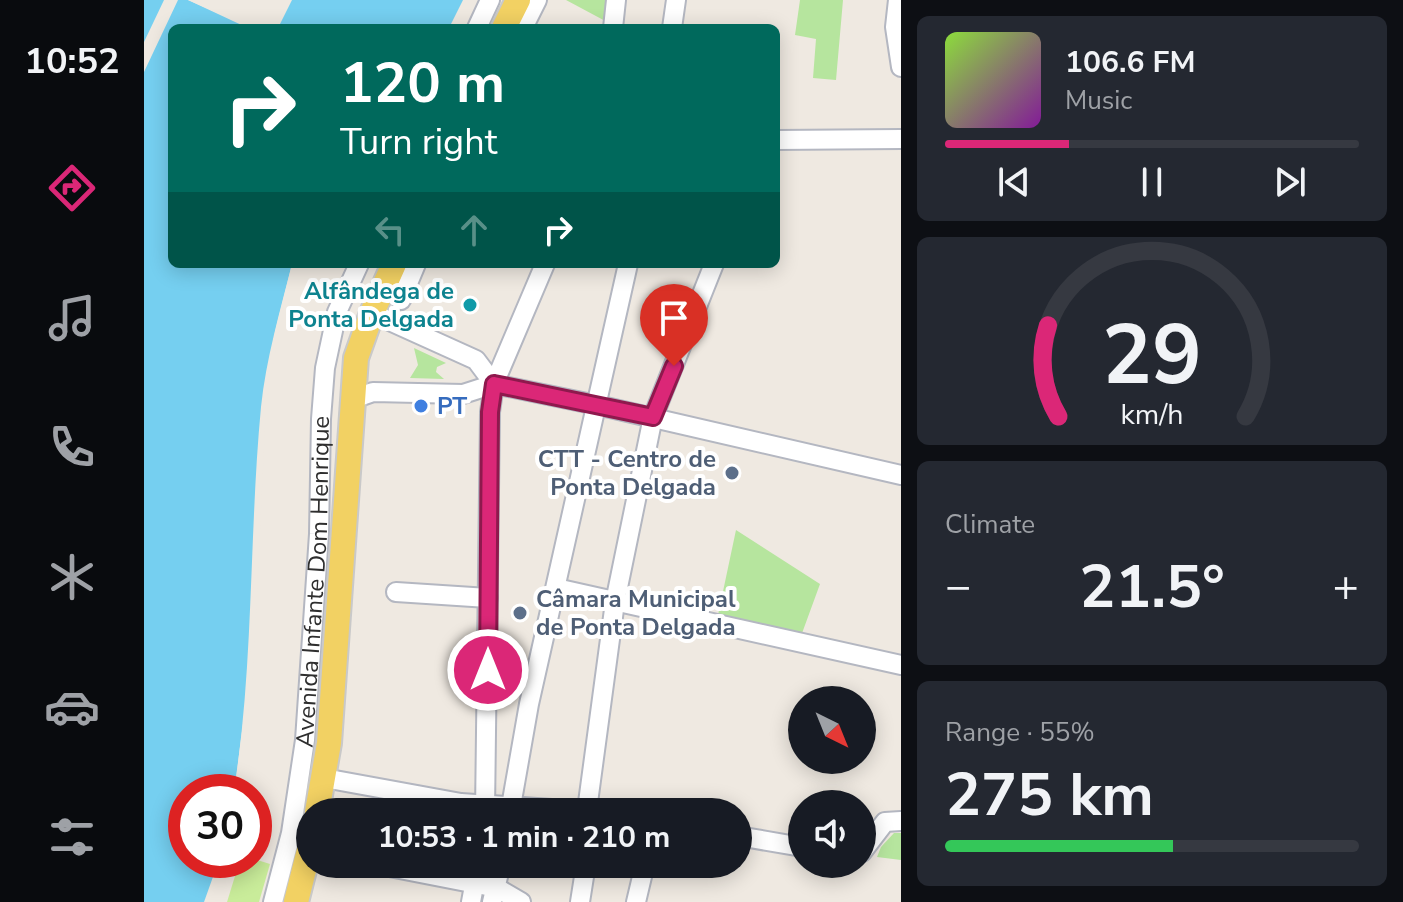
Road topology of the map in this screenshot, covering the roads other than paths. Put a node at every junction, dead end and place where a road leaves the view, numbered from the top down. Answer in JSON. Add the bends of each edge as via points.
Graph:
{"nodes":[{"id":1,"x":490,"y":0,"type":"edge"},
{"id":2,"x":518,"y":0,"type":"edge"},
{"id":3,"x":537,"y":0,"type":"edge"},
{"id":4,"x":616,"y":0,"type":"edge"},
{"id":5,"x":676,"y":0,"type":"edge"},
{"id":6,"x":898,"y":0,"type":"edge"},
{"id":7,"x":479,"y":24,"type":"edge"},
{"id":8,"x":506,"y":24,"type":"edge"},
{"id":9,"x":525,"y":24,"type":"edge"},
{"id":10,"x":613,"y":24,"type":"edge"},
{"id":11,"x":673,"y":24,"type":"edge"},
{"id":12,"x":901,"y":67,"type":"edge"},
{"id":13,"x":901,"y":139,"type":"edge"},
{"id":14,"x":780,"y":140,"type":"edge"},
{"id":15,"x":357,"y":268,"type":"edge"},
{"id":16,"x":392,"y":268,"type":"edge"},
{"id":17,"x":414,"y":268,"type":"edge"},
{"id":18,"x":543,"y":268,"type":"edge"},
{"id":19,"x":627,"y":268,"type":"edge"},
{"id":20,"x":712,"y":268,"type":"edge"},
{"id":21,"x":401,"y":300,"type":"dead end"},
{"id":22,"x":372,"y":313,"type":"junction"},
{"id":23,"x":494,"y":384,"type":"junction"},
{"id":24,"x":353,"y":399,"type":"junction"},
{"id":25,"x":597,"y":405,"type":"junction"},
{"id":26,"x":653,"y":417,"type":"junction"},
{"id":27,"x":901,"y":475,"type":"edge"},
{"id":28,"x":556,"y":588,"type":"junction"},
{"id":29,"x":396,"y":592,"type":"dead end"},
{"id":30,"x":488,"y":598,"type":"junction"},
{"id":31,"x":615,"y":602,"type":"junction"},
{"id":32,"x":901,"y":665,"type":"edge"},
{"id":33,"x":324,"y":778,"type":"junction"},
{"id":34,"x":320,"y":798,"type":"edge"},
{"id":35,"x":432,"y":798,"type":"edge"},
{"id":36,"x":486,"y":798,"type":"edge"},
{"id":37,"x":512,"y":798,"type":"edge"},
{"id":38,"x":594,"y":798,"type":"edge"},
{"id":39,"x":901,"y":821,"type":"edge"},
{"id":40,"x":876,"y":834,"type":"edge"},
{"id":41,"x":752,"y":838,"type":"edge"},
{"id":42,"x":788,"y":845,"type":"edge"},
{"id":43,"x":302,"y":878,"type":"edge"},
{"id":44,"x":422,"y":878,"type":"edge"},
{"id":45,"x":584,"y":878,"type":"edge"},
{"id":46,"x":642,"y":878,"type":"edge"},
{"id":47,"x":473,"y":893,"type":"edge"},
{"id":48,"x":494,"y":895,"type":"edge"},
{"id":49,"x":273,"y":902,"type":"edge"},
{"id":50,"x":296,"y":902,"type":"edge"},
{"id":51,"x":521,"y":902,"type":"edge"},
{"id":52,"x":580,"y":902,"type":"edge"},
{"id":53,"x":636,"y":902,"type":"edge"}],
"edges":[{"from":1,"to":7,"type":"street"},
{"from":2,"to":8,"type":"main road"},
{"from":3,"to":9,"type":"street"},
{"from":4,"to":10,"type":"street"},
{"from":5,"to":11,"type":"street"},
{"from":6,"to":12,"type":"street","via":[[895,27]]},
{"from":13,"to":14,"type":"street"},
{"from":15,"to":49,"type":"street","name":"Avenida Infante Dom Henrique","via":[[337,312],[325,368],[305,740],[291,833]]},
{"from":16,"to":22,"type":"main road","name":"Avenida Infante Dom Henrique"},
{"from":17,"to":21,"type":"street"},
{"from":18,"to":23,"type":"street"},
{"from":19,"to":25,"type":"street"},
{"from":20,"to":26,"type":"street"},
{"from":22,"to":23,"type":"street","via":[[476,360]]},
{"from":22,"to":24,"type":"main road","name":"Avenida Infante Dom Henrique","via":[[356,358]]},
{"from":23,"to":24,"type":"street","via":[[463,394],[373,392]]},
{"from":23,"to":25,"type":"street"},
{"from":23,"to":30,"type":"street"},
{"from":24,"to":33,"type":"main road","name":"Avenida Infante Dom Henrique"},
{"from":25,"to":26,"type":"street"},
{"from":25,"to":28,"type":"street"},
{"from":26,"to":27,"type":"street"},
{"from":26,"to":31,"type":"street"},
{"from":28,"to":31,"type":"street"},
{"from":28,"to":37,"type":"street","via":[[527,703]]},
{"from":29,"to":30,"type":"street"},
{"from":30,"to":36,"type":"street"},
{"from":31,"to":32,"type":"street"},
{"from":31,"to":38,"type":"street"},
{"from":33,"to":34,"type":"main road","name":"Avenida Infante Dom Henrique"},
{"from":33,"to":35,"type":"street"},
{"from":39,"to":40,"type":"street","via":[[885,822]]},
{"from":41,"to":42,"type":"street"},
{"from":43,"to":50,"type":"main road"},
{"from":44,"to":47,"type":"street"},
{"from":45,"to":52,"type":"street"},
{"from":46,"to":53,"type":"street"},
{"from":47,"to":48,"type":"street"},
{"from":48,"to":51,"type":"street"}]}
